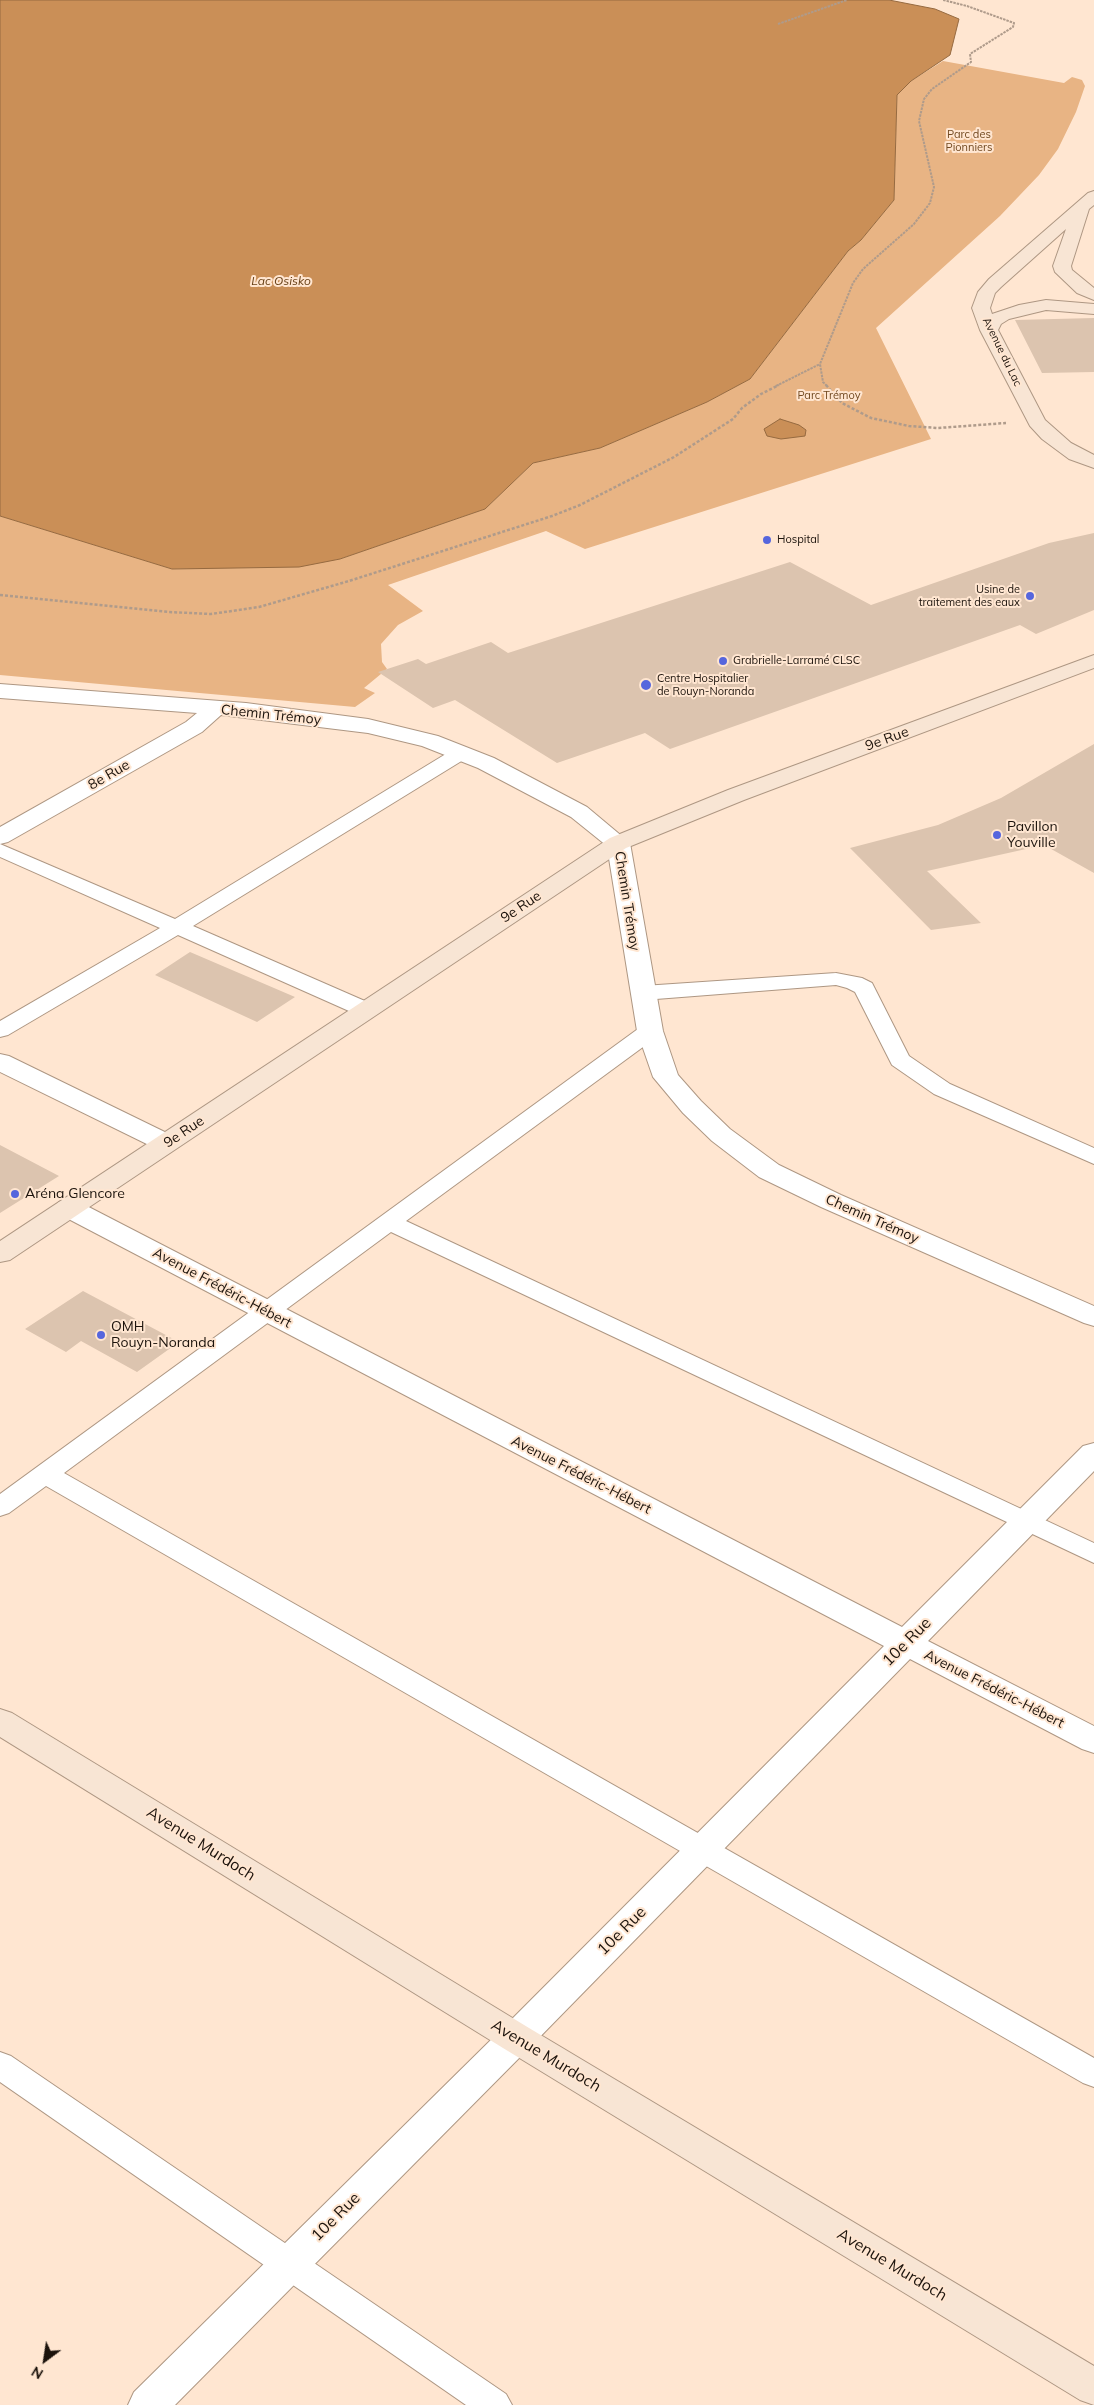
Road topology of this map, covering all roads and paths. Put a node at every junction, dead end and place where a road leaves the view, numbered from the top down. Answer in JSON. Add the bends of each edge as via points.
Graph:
{"nodes":[{"id":1,"x":847,"y":0,"type":"edge"},
{"id":2,"x":943,"y":0,"type":"edge"},
{"id":3,"x":778,"y":24,"type":"dead end"},
{"id":4,"x":1094,"y":196,"type":"edge"},
{"id":5,"x":1081,"y":209,"type":"junction"},
{"id":6,"x":1094,"y":295,"type":"edge"},
{"id":7,"x":1094,"y":309,"type":"edge"},
{"id":8,"x":989,"y":330,"type":"junction"},
{"id":9,"x":820,"y":364,"type":"junction"},
{"id":10,"x":1037,"y":422,"type":"junction"},
{"id":11,"x":1094,"y":462,"type":"edge"},
{"id":12,"x":0,"y":595,"type":"edge"},
{"id":13,"x":1094,"y":661,"type":"edge"},
{"id":14,"x":0,"y":691,"type":"edge"},
{"id":15,"x":214,"y":709,"type":"junction"},
{"id":16,"x":462,"y":753,"type":"junction"},
{"id":17,"x":0,"y":837,"type":"edge"},
{"id":18,"x":618,"y":843,"type":"junction"},
{"id":19,"x":0,"y":850,"type":"edge"},
{"id":20,"x":177,"y":927,"type":"junction"},
{"id":21,"x":643,"y":993,"type":"junction"},
{"id":22,"x":366,"y":1010,"type":"junction"},
{"id":23,"x":0,"y":1030,"type":"edge"},
{"id":24,"x":650,"y":1031,"type":"junction"},
{"id":25,"x":0,"y":1062,"type":"edge"},
{"id":26,"x":166,"y":1144,"type":"junction"},
{"id":27,"x":1094,"y":1157,"type":"edge"},
{"id":28,"x":69,"y":1208,"type":"junction"},
{"id":29,"x":389,"y":1222,"type":"junction"},
{"id":30,"x":0,"y":1254,"type":"edge"},
{"id":31,"x":267,"y":1312,"type":"junction"},
{"id":32,"x":1094,"y":1317,"type":"edge"},
{"id":33,"x":1094,"y":1453,"type":"edge"},
{"id":34,"x":45,"y":1474,"type":"junction"},
{"id":35,"x":0,"y":1507,"type":"edge"},
{"id":36,"x":1026,"y":1522,"type":"junction"},
{"id":37,"x":1094,"y":1554,"type":"edge"},
{"id":38,"x":906,"y":1644,"type":"junction"},
{"id":39,"x":0,"y":1720,"type":"edge"},
{"id":40,"x":1094,"y":1741,"type":"edge"},
{"id":41,"x":702,"y":1851,"type":"junction"},
{"id":42,"x":516,"y":2038,"type":"junction"},
{"id":43,"x":0,"y":2065,"type":"edge"},
{"id":44,"x":1094,"y":2074,"type":"edge"},
{"id":45,"x":288,"y":2265,"type":"junction"},
{"id":46,"x":1094,"y":2387,"type":"edge"},
{"id":47,"x":148,"y":2405,"type":"edge"},
{"id":48,"x":494,"y":2405,"type":"edge"}],
"edges":[{"from":1,"to":3,"type":"path"},
{"from":2,"to":9,"type":"path","via":[[1014,23],[970,54],[971,62],[932,88],[924,99],[919,121],[934,187],[930,204],[914,224],[863,269],[853,283]]},
{"from":4,"to":5,"type":"street","name":"Avenue du Lac"},
{"from":5,"to":6,"type":"street","via":[[1062,266],[1064,272]]},
{"from":5,"to":8,"type":"street","name":"Avenue du Lac","via":[[987,292],[981,308]]},
{"from":7,"to":8,"type":"street","via":[[1046,305],[1025,309],[1003,315]]},
{"from":8,"to":10,"type":"street","name":"Avenue du Lac"},
{"from":9,"to":10,"type":"path","via":[[823,382],[842,403],[871,418],[938,428]]},
{"from":9,"to":12,"type":"path","via":[[761,394],[733,419],[674,457],[580,505],[259,607],[211,614]]},
{"from":10,"to":11,"type":"street","name":"Avenue du Lac","via":[[1064,447]]},
{"from":13,"to":18,"type":"street","name":"9e Rue","via":[[736,795]]},
{"from":14,"to":15,"type":"street","name":"Chemin Trémoy"},
{"from":15,"to":16,"type":"street","name":"Chemin Trémoy","via":[[246,710],[368,726]]},
{"from":15,"to":17,"type":"street","name":"8e Rue","via":[[194,727]]},
{"from":16,"to":18,"type":"street","name":"Chemin Trémoy","via":[[579,812]]},
{"from":16,"to":20,"type":"lane"},
{"from":18,"to":21,"type":"street","name":"Chemin Trémoy"},
{"from":18,"to":22,"type":"street","name":"9e Rue"},
{"from":19,"to":20,"type":"lane"},
{"from":20,"to":22,"type":"lane"},
{"from":20,"to":23,"type":"lane"},
{"from":21,"to":24,"type":"street","name":"Chemin Trémoy"},
{"from":21,"to":27,"type":"lane","via":[[836,979],[854,983],[864,988],[900,1060],[942,1090]]},
{"from":22,"to":26,"type":"street","name":"9e Rue"},
{"from":24,"to":29,"type":"lane"},
{"from":24,"to":32,"type":"street","name":"Chemin Trémoy","via":[[666,1077],[721,1135],[769,1171]]},
{"from":25,"to":26,"type":"street"},
{"from":26,"to":28,"type":"street","name":"9e Rue"},
{"from":28,"to":30,"type":"street","name":"9e Rue"},
{"from":28,"to":31,"type":"street","name":"Avenue Frédéric-Hébert"},
{"from":29,"to":31,"type":"lane"},
{"from":29,"to":36,"type":"lane"},
{"from":31,"to":34,"type":"lane"},
{"from":31,"to":38,"type":"street","name":"Avenue Frédéric-Hébert"},
{"from":33,"to":36,"type":"street","name":"10e Rue"},
{"from":34,"to":35,"type":"lane"},
{"from":34,"to":41,"type":"lane"},
{"from":36,"to":37,"type":"lane"},
{"from":36,"to":38,"type":"street","name":"10e Rue"},
{"from":38,"to":40,"type":"street","name":"Avenue Frédéric-Hébert"},
{"from":38,"to":41,"type":"street","name":"10e Rue"},
{"from":39,"to":42,"type":"street","name":"Avenue Murdoch"},
{"from":41,"to":42,"type":"street","name":"10e Rue"},
{"from":41,"to":44,"type":"lane"},
{"from":42,"to":45,"type":"street","name":"10e Rue"},
{"from":42,"to":46,"type":"street","name":"Avenue Murdoch"},
{"from":43,"to":45,"type":"lane"},
{"from":45,"to":47,"type":"street","name":"10e Rue"},
{"from":45,"to":48,"type":"lane"}]}
